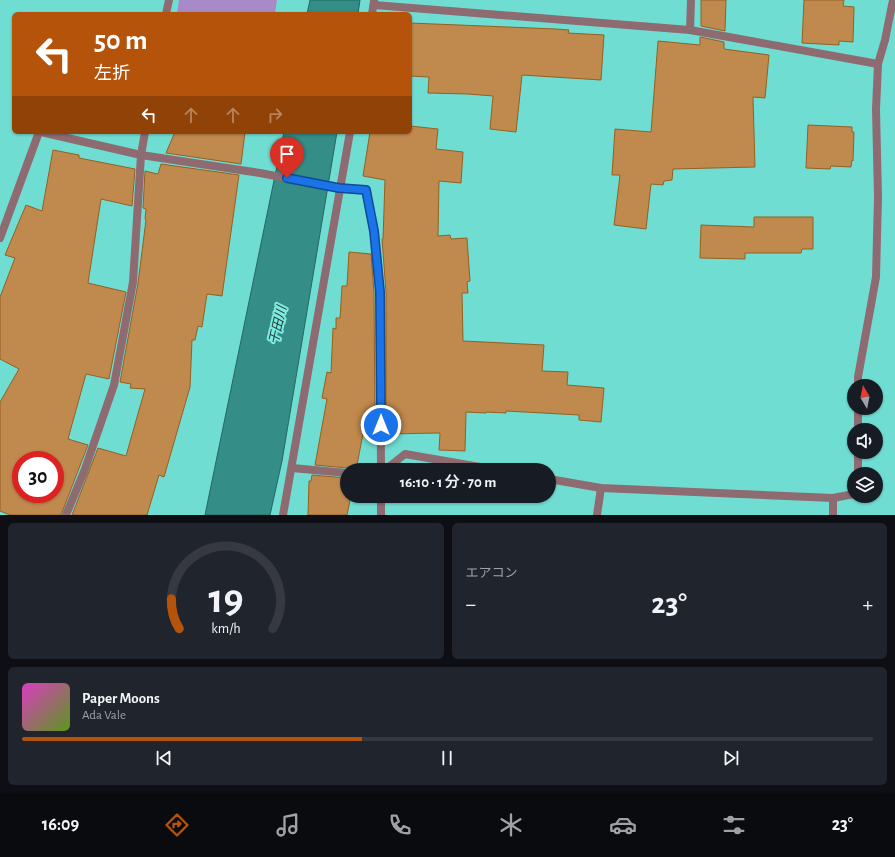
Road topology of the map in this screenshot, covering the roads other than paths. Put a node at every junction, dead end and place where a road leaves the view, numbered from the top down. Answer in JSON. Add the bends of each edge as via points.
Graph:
{"nodes":[{"id":1,"x":169,"y":0,"type":"edge"},
{"id":2,"x":691,"y":0,"type":"edge"},
{"id":3,"x":893,"y":0,"type":"edge"},
{"id":4,"x":374,"y":3,"type":"edge"},
{"id":5,"x":166,"y":12,"type":"edge"},
{"id":6,"x":690,"y":30,"type":"junction"},
{"id":7,"x":878,"y":64,"type":"junction"},
{"id":8,"x":39,"y":134,"type":"edge"},
{"id":9,"x":49,"y":134,"type":"edge"},
{"id":10,"x":145,"y":134,"type":"edge"},
{"id":11,"x":350,"y":134,"type":"edge"},
{"id":12,"x":141,"y":155,"type":"junction"},
{"id":13,"x":339,"y":188,"type":"junction"},
{"id":14,"x":0,"y":238,"type":"edge"},
{"id":15,"x":858,"y":379,"type":"edge"},
{"id":16,"x":381,"y":463,"type":"edge"},
{"id":17,"x":394,"y":463,"type":"edge"},
{"id":18,"x":457,"y":463,"type":"edge"},
{"id":19,"x":292,"y":468,"type":"junction"},
{"id":20,"x":340,"y":473,"type":"edge"},
{"id":21,"x":556,"y":480,"type":"edge"},
{"id":22,"x":601,"y":488,"type":"junction"},
{"id":23,"x":847,"y":495,"type":"edge"},
{"id":24,"x":833,"y":498,"type":"junction"},
{"id":25,"x":381,"y":503,"type":"edge"},
{"id":26,"x":66,"y":515,"type":"edge"},
{"id":27,"x":283,"y":515,"type":"edge"},
{"id":28,"x":381,"y":515,"type":"edge"},
{"id":29,"x":597,"y":515,"type":"edge"},
{"id":30,"x":833,"y":515,"type":"edge"}],
"edges":[{"from":1,"to":5,"type":"street"},
{"from":2,"to":6,"type":"street"},
{"from":3,"to":7,"type":"street"},
{"from":4,"to":6,"type":"street"},
{"from":6,"to":7,"type":"street"},
{"from":7,"to":15,"type":"street","via":[[876,277]]},
{"from":8,"to":14,"type":"street"},
{"from":9,"to":12,"type":"street"},
{"from":10,"to":12,"type":"street"},
{"from":11,"to":13,"type":"street"},
{"from":12,"to":13,"type":"street"},
{"from":12,"to":26,"type":"street","via":[[133,282],[114,385]]},
{"from":13,"to":16,"type":"street","via":[[366,190],[374,231],[380,292]]},
{"from":13,"to":19,"type":"street"},
{"from":17,"to":18,"type":"street","via":[[406,454]]},
{"from":19,"to":20,"type":"street"},
{"from":19,"to":27,"type":"street"},
{"from":21,"to":22,"type":"street"},
{"from":22,"to":24,"type":"street"},
{"from":22,"to":29,"type":"street"},
{"from":23,"to":24,"type":"street"},
{"from":24,"to":30,"type":"street"},
{"from":25,"to":28,"type":"street"}]}
